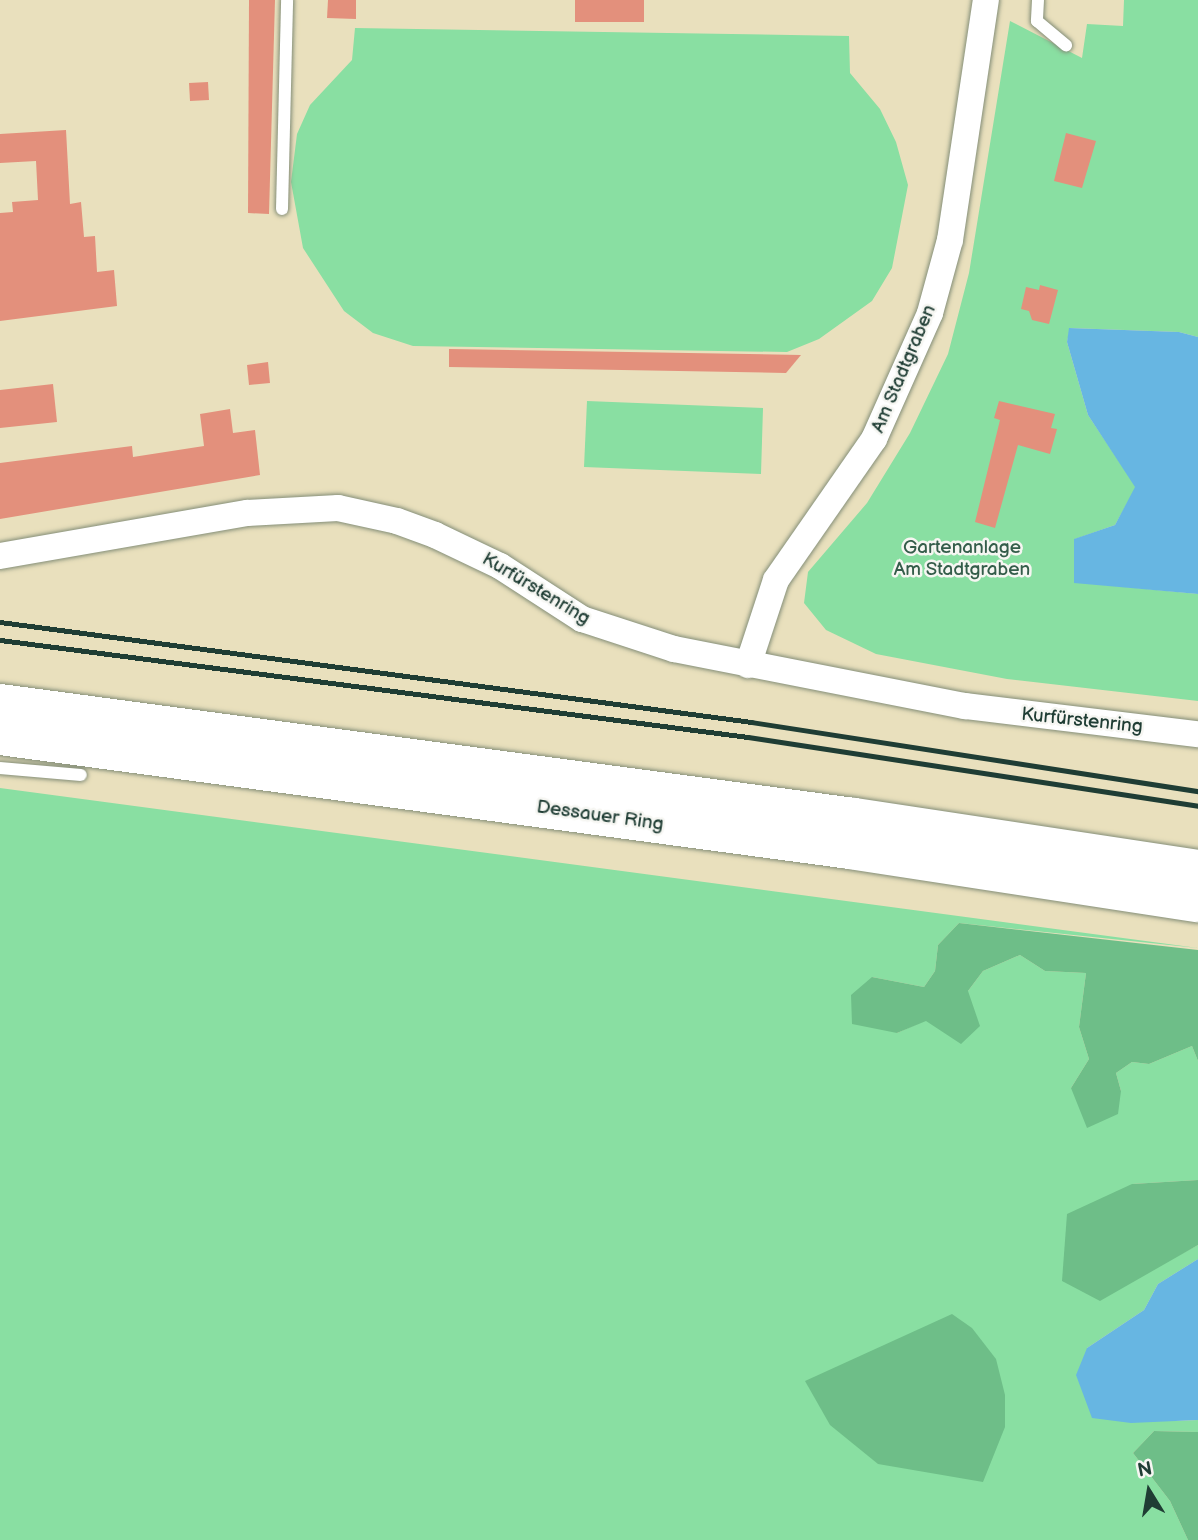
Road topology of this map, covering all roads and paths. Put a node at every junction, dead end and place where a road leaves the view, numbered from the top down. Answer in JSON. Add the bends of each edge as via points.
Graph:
{"nodes":[{"id":1,"x":287,"y":0,"type":"edge"},
{"id":2,"x":986,"y":0,"type":"edge"},
{"id":3,"x":1038,"y":0,"type":"edge"},
{"id":4,"x":1066,"y":45,"type":"dead end"},
{"id":5,"x":282,"y":209,"type":"dead end"},
{"id":6,"x":0,"y":556,"type":"edge"},
{"id":7,"x":748,"y":665,"type":"junction"},
{"id":8,"x":0,"y":703,"type":"edge"},
{"id":9,"x":1198,"y":734,"type":"edge"},
{"id":10,"x":0,"y":736,"type":"edge"},
{"id":11,"x":0,"y":768,"type":"edge"},
{"id":12,"x":81,"y":775,"type":"dead end"},
{"id":13,"x":1198,"y":869,"type":"edge"},
{"id":14,"x":1198,"y":903,"type":"edge"}],
"edges":[{"from":1,"to":5,"type":"lane"},
{"from":2,"to":7,"type":"street","name":"Am Stadtgraben","via":[[950,240],[930,313],[874,439],[776,580]]},
{"from":3,"to":4,"type":"lane","via":[[1037,21]]},
{"from":6,"to":7,"type":"street","name":"Kurfürstenring","via":[[247,513],[338,508],[397,520],[474,552],[595,625]]},
{"from":7,"to":9,"type":"street","name":"Kurfürstenring","via":[[965,706]]},
{"from":8,"to":13,"type":"main road","name":"Dessauer Ring","via":[[854,817]]},
{"from":10,"to":14,"type":"main road","name":"Dessauer Ring","via":[[809,844]]},
{"from":11,"to":12,"type":"lane"}]}
